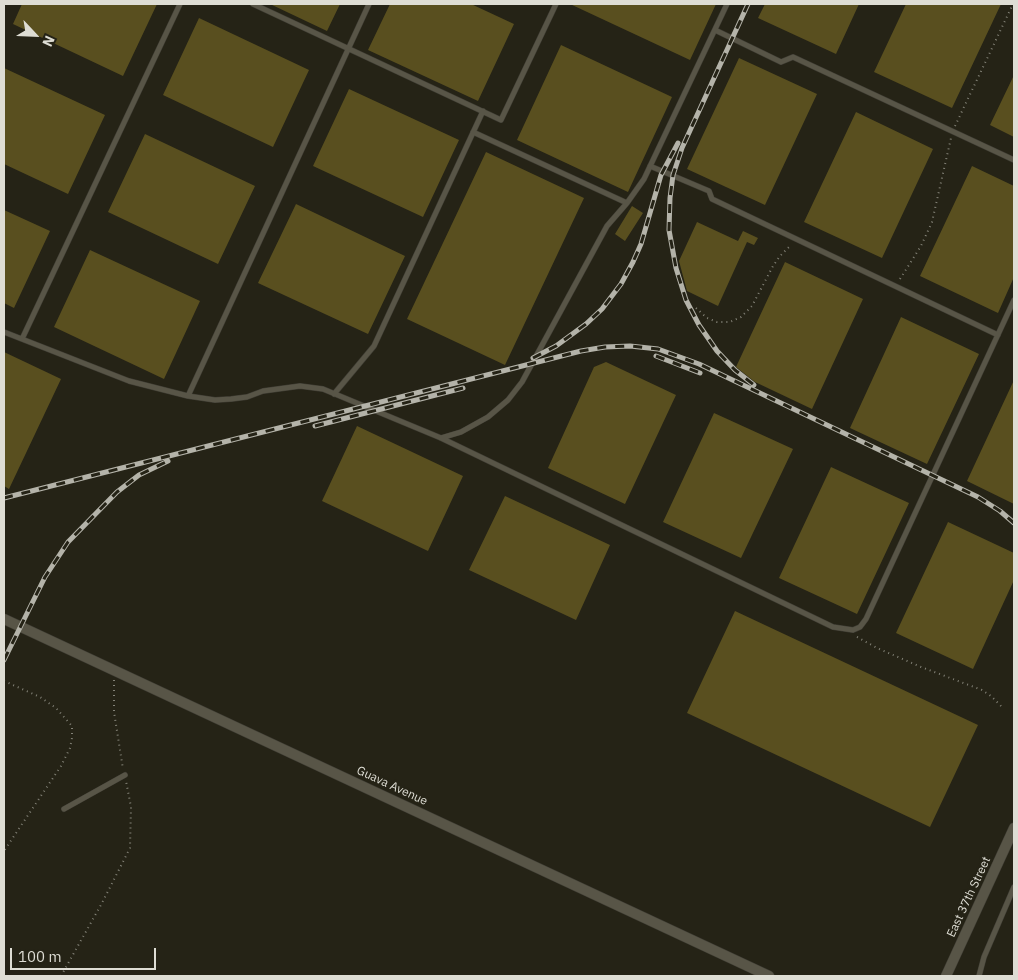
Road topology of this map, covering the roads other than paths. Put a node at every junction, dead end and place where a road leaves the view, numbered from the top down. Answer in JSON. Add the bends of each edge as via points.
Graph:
{"nodes":[{"id":1,"x":180,"y":4,"type":"edge"},
{"id":2,"x":254,"y":4,"type":"edge"},
{"id":3,"x":369,"y":4,"type":"edge"},
{"id":4,"x":556,"y":4,"type":"edge"},
{"id":5,"x":727,"y":4,"type":"edge"},
{"id":6,"x":714,"y":30,"type":"junction"},
{"id":7,"x":349,"y":48,"type":"junction"},
{"id":8,"x":483,"y":111,"type":"junction"},
{"id":9,"x":473,"y":132,"type":"junction"},
{"id":10,"x":1014,"y":160,"type":"edge"},
{"id":11,"x":650,"y":166,"type":"junction"},
{"id":12,"x":627,"y":203,"type":"junction"},
{"id":13,"x":1014,"y":300,"type":"edge"},
{"id":14,"x":4,"y":332,"type":"edge"},
{"id":15,"x":998,"y":335,"type":"junction"},
{"id":16,"x":22,"y":339,"type":"junction"},
{"id":17,"x":334,"y":394,"type":"junction"},
{"id":18,"x":188,"y":396,"type":"junction"},
{"id":19,"x":441,"y":438,"type":"junction"},
{"id":20,"x":4,"y":619,"type":"edge"},
{"id":21,"x":125,"y":775,"type":"road end"},
{"id":22,"x":64,"y":809,"type":"dead end"},
{"id":23,"x":1014,"y":828,"type":"edge"},
{"id":24,"x":1014,"y":887,"type":"edge"},
{"id":25,"x":768,"y":976,"type":"edge"},
{"id":26,"x":946,"y":976,"type":"edge"},
{"id":27,"x":979,"y":976,"type":"edge"}],
"edges":[{"from":1,"to":16,"type":"lane"},
{"from":2,"to":7,"type":"lane"},
{"from":3,"to":7,"type":"lane"},
{"from":4,"to":8,"type":"lane","via":[[501,120]]},
{"from":5,"to":6,"type":"lane"},
{"from":6,"to":10,"type":"lane","via":[[780,62],[793,57]]},
{"from":6,"to":11,"type":"lane"},
{"from":7,"to":8,"type":"lane"},
{"from":7,"to":18,"type":"lane"},
{"from":8,"to":9,"type":"lane"},
{"from":9,"to":12,"type":"lane"},
{"from":9,"to":17,"type":"lane","via":[[374,346]]},
{"from":11,"to":12,"type":"lane"},
{"from":11,"to":15,"type":"lane","via":[[709,192],[712,199]]},
{"from":12,"to":19,"type":"lane","via":[[607,226],[529,371],[513,394],[488,417],[461,432]]},
{"from":13,"to":15,"type":"lane"},
{"from":14,"to":16,"type":"lane"},
{"from":15,"to":19,"type":"lane","via":[[866,619],[853,630],[833,627]]},
{"from":16,"to":18,"type":"lane","via":[[129,381]]},
{"from":17,"to":18,"type":"lane","via":[[300,386],[231,399]]},
{"from":17,"to":19,"type":"lane"},
{"from":20,"to":25,"type":"street","name":"Guava Avenue"},
{"from":21,"to":22,"type":"lane"},
{"from":23,"to":26,"type":"street","name":"East 37th Street"},
{"from":24,"to":27,"type":"lane"}]}
